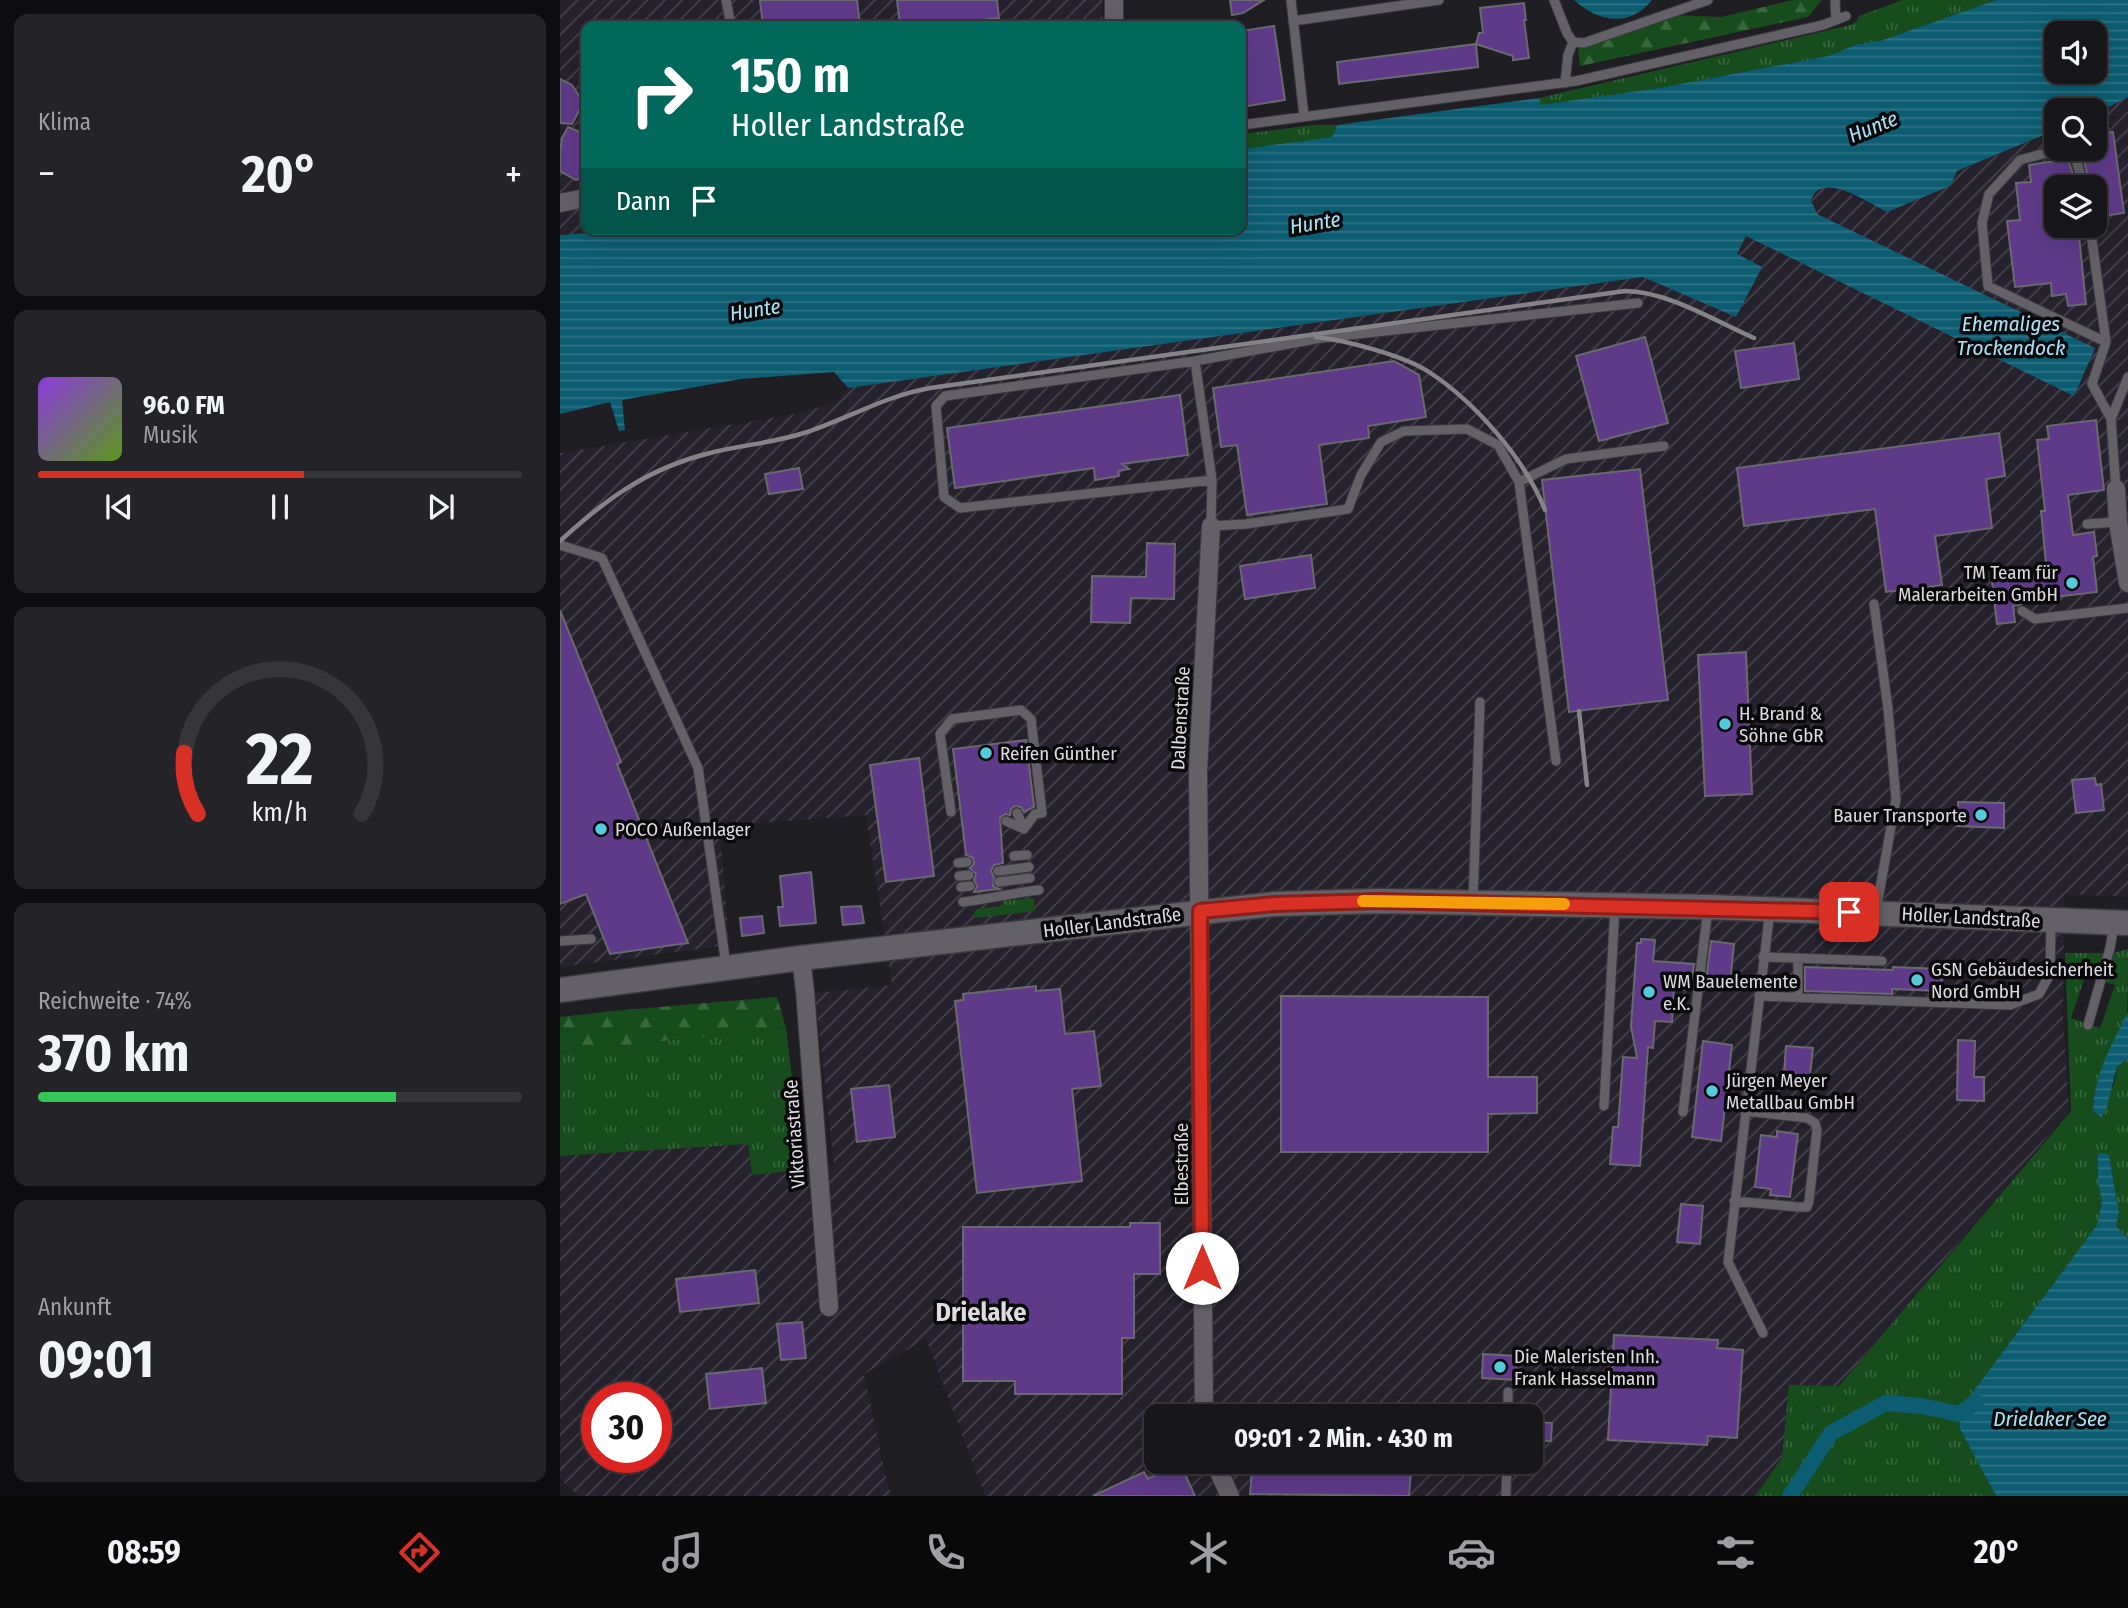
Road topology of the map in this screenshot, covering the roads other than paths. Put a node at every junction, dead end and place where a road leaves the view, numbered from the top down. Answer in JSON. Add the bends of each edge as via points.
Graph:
{"nodes":[{"id":1,"x":726,"y":0,"type":"edge"},
{"id":2,"x":1114,"y":0,"type":"edge"},
{"id":3,"x":1291,"y":0,"type":"edge"},
{"id":4,"x":1439,"y":0,"type":"edge"},
{"id":5,"x":1554,"y":0,"type":"edge"},
{"id":6,"x":1708,"y":0,"type":"edge"},
{"id":7,"x":1835,"y":0,"type":"edge"},
{"id":8,"x":1846,"y":16,"type":"dead end"},
{"id":9,"x":1836,"y":20,"type":"junction"},
{"id":10,"x":730,"y":21,"type":"edge"},
{"id":11,"x":1114,"y":21,"type":"edge"},
{"id":12,"x":1293,"y":21,"type":"junction"},
{"id":13,"x":1573,"y":42,"type":"junction"},
{"id":14,"x":1565,"y":83,"type":"junction"},
{"id":15,"x":1304,"y":116,"type":"junction"},
{"id":16,"x":1246,"y":124,"type":"edge"},
{"id":17,"x":2081,"y":175,"type":"edge"},
{"id":18,"x":581,"y":199,"type":"edge"},
{"id":19,"x":560,"y":202,"type":"edge"},
{"id":20,"x":2092,"y":238,"type":"edge"},
{"id":21,"x":1638,"y":303,"type":"dead end"},
{"id":22,"x":2106,"y":342,"type":"junction"},
{"id":23,"x":1195,"y":361,"type":"junction"},
{"id":24,"x":2128,"y":377,"type":"edge"},
{"id":25,"x":2111,"y":419,"type":"junction"},
{"id":26,"x":1664,"y":446,"type":"dead end"},
{"id":27,"x":1212,"y":480,"type":"junction"},
{"id":28,"x":1519,"y":482,"type":"junction"},
{"id":29,"x":2116,"y":489,"type":"joint"},
{"id":30,"x":2118,"y":522,"type":"junction"},
{"id":31,"x":2087,"y":524,"type":"dead end"},
{"id":32,"x":1211,"y":526,"type":"junction"},
{"id":33,"x":560,"y":545,"type":"edge"},
{"id":34,"x":2128,"y":583,"type":"edge"},
{"id":35,"x":1874,"y":604,"type":"dead end"},
{"id":36,"x":2128,"y":608,"type":"edge"},
{"id":37,"x":2022,"y":611,"type":"dead end"},
{"id":38,"x":1480,"y":702,"type":"dead end"},
{"id":39,"x":1556,"y":761,"type":"dead end"},
{"id":40,"x":951,"y":812,"type":"dead end"},
{"id":41,"x":1029,"y":812,"type":"dead end"},
{"id":42,"x":1017,"y":813,"type":"dead end"},
{"id":43,"x":1006,"y":821,"type":"dead end"},
{"id":44,"x":1024,"y":829,"type":"junction"},
{"id":45,"x":1027,"y":855,"type":"dead end"},
{"id":46,"x":1014,"y":856,"type":"dead end"},
{"id":47,"x":1029,"y":867,"type":"dead end"},
{"id":48,"x":998,"y":871,"type":"dead end"},
{"id":49,"x":1030,"y":878,"type":"dead end"},
{"id":50,"x":999,"y":882,"type":"dead end"},
{"id":51,"x":1039,"y":890,"type":"dead end"},
{"id":52,"x":963,"y":902,"type":"dead end"},
{"id":53,"x":1473,"y":902,"type":"junction"},
{"id":54,"x":1615,"y":905,"type":"junction"},
{"id":55,"x":1709,"y":907,"type":"junction"},
{"id":56,"x":1770,"y":908,"type":"junction"},
{"id":57,"x":1200,"y":911,"type":"junction"},
{"id":58,"x":1876,"y":913,"type":"junction"},
{"id":59,"x":2051,"y":922,"type":"junction"},
{"id":60,"x":2121,"y":923,"type":"edge"},
{"id":61,"x":591,"y":939,"type":"dead end"},
{"id":62,"x":560,"y":940,"type":"edge"},
{"id":63,"x":1763,"y":957,"type":"junction"},
{"id":64,"x":801,"y":958,"type":"junction"},
{"id":65,"x":1798,"y":958,"type":"junction"},
{"id":66,"x":1882,"y":961,"type":"dead end"},
{"id":67,"x":726,"y":968,"type":"junction"},
{"id":68,"x":560,"y":990,"type":"edge"},
{"id":69,"x":1759,"y":996,"type":"junction"},
{"id":70,"x":1798,"y":998,"type":"junction"},
{"id":71,"x":2088,"y":1025,"type":"dead end"},
{"id":72,"x":1604,"y":1106,"type":"dead end"},
{"id":73,"x":1745,"y":1111,"type":"junction"},
{"id":74,"x":1682,"y":1112,"type":"dead end"},
{"id":75,"x":1734,"y":1202,"type":"junction"},
{"id":76,"x":829,"y":1307,"type":"dead end"},
{"id":77,"x":1763,"y":1333,"type":"dead end"},
{"id":78,"x":1508,"y":1392,"type":"dead end"},
{"id":79,"x":1204,"y":1404,"type":"edge"},
{"id":80,"x":1508,"y":1404,"type":"edge"},
{"id":81,"x":1220,"y":1474,"type":"edge"},
{"id":82,"x":1507,"y":1474,"type":"edge"},
{"id":83,"x":1230,"y":1496,"type":"edge"},
{"id":84,"x":1506,"y":1496,"type":"edge"}],
"edges":[{"from":1,"to":10,"type":"lane"},
{"from":2,"to":11,"type":"street"},
{"from":3,"to":12,"type":"lane"},
{"from":4,"to":12,"type":"lane"},
{"from":5,"to":13,"type":"lane"},
{"from":6,"to":13,"type":"lane","via":[[1584,43]]},
{"from":7,"to":9,"type":"lane"},
{"from":8,"to":9,"type":"lane"},
{"from":9,"to":14,"type":"lane"},
{"from":12,"to":15,"type":"lane"},
{"from":13,"to":14,"type":"lane"},
{"from":14,"to":15,"type":"lane"},
{"from":15,"to":16,"type":"lane"},
{"from":17,"to":22,"type":"lane","via":[[2075,156],[2053,151],[2020,160],[1989,194],[1982,223],[1988,286]]},
{"from":18,"to":19,"type":"street"},
{"from":20,"to":22,"type":"lane"},
{"from":21,"to":23,"type":"lane","via":[[1321,338]]},
{"from":22,"to":25,"type":"lane","via":[[2092,384]]},
{"from":23,"to":27,"type":"lane"},
{"from":23,"to":27,"type":"lane","via":[[944,396],[936,407],[944,498],[960,508]]},
{"from":24,"to":25,"type":"lane"},
{"from":25,"to":29,"type":"lane"},
{"from":26,"to":28,"type":"lane","via":[[1566,460]]},
{"from":27,"to":32,"type":"lane"},
{"from":28,"to":32,"type":"lane","via":[[1499,445],[1468,429],[1404,431],[1381,442],[1348,509]]},
{"from":28,"to":39,"type":"lane"},
{"from":29,"to":30,"type":"street"},
{"from":30,"to":31,"type":"lane"},
{"from":30,"to":34,"type":"street"},
{"from":32,"to":57,"type":"street","name":"Dalbenstraße","via":[[1198,771]]},
{"from":33,"to":67,"type":"lane","via":[[602,558],[698,768]]},
{"from":35,"to":58,"type":"lane","via":[[1896,799]]},
{"from":36,"to":37,"type":"lane","via":[[2035,619]]},
{"from":38,"to":53,"type":"lane"},
{"from":40,"to":44,"type":"lane","via":[[940,734],[952,719],[1021,710],[1031,719],[1042,813],[1035,814]]},
{"from":41,"to":44,"type":"lane"},
{"from":42,"to":44,"type":"lane"},
{"from":43,"to":44,"type":"lane"},
{"from":45,"to":46,"type":"lane"},
{"from":47,"to":48,"type":"lane"},
{"from":49,"to":50,"type":"lane"},
{"from":51,"to":52,"type":"lane"},
{"from":53,"to":54,"type":"main road","name":"Holler Landstraße"},
{"from":53,"to":57,"type":"main road","name":"Holler Landstraße","via":[[1275,904]]},
{"from":54,"to":55,"type":"main road","name":"Holler Landstraße"},
{"from":54,"to":72,"type":"lane"},
{"from":55,"to":56,"type":"main road","name":"Holler Landstraße"},
{"from":55,"to":74,"type":"lane"},
{"from":56,"to":58,"type":"main road","name":"Holler Landstraße"},
{"from":56,"to":63,"type":"lane"},
{"from":57,"to":64,"type":"main road","name":"Holler Landstraße"},
{"from":57,"to":79,"type":"street","name":"Elbestraße"},
{"from":58,"to":59,"type":"main road","name":"Holler Landstraße"},
{"from":59,"to":60,"type":"main road","name":"Holler Landstraße"},
{"from":59,"to":70,"type":"lane","via":[[2050,974],[2039,994],[2010,1005]]},
{"from":60,"to":71,"type":"lane"},
{"from":61,"to":62,"type":"lane"},
{"from":63,"to":65,"type":"lane"},
{"from":63,"to":69,"type":"lane"},
{"from":64,"to":67,"type":"main road","name":"Holler Landstraße"},
{"from":64,"to":76,"type":"street","name":"Viktoriastraße"},
{"from":65,"to":66,"type":"lane"},
{"from":65,"to":70,"type":"lane"},
{"from":67,"to":68,"type":"main road","name":"Holler Landstraße"},
{"from":69,"to":70,"type":"lane"},
{"from":69,"to":73,"type":"lane"},
{"from":73,"to":75,"type":"lane"},
{"from":73,"to":75,"type":"lane","via":[[1807,1118],[1815,1123],[1810,1201],[1807,1207]]},
{"from":75,"to":77,"type":"lane","via":[[1728,1262]]},
{"from":78,"to":80,"type":"lane"},
{"from":81,"to":83,"type":"street"},
{"from":82,"to":84,"type":"lane"}]}
